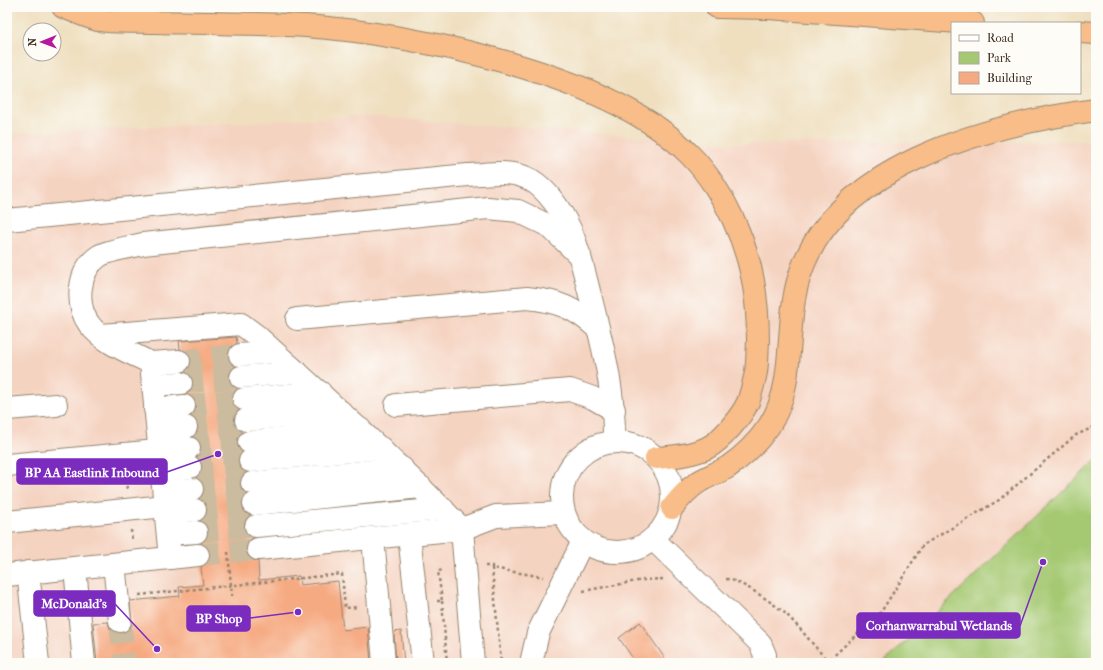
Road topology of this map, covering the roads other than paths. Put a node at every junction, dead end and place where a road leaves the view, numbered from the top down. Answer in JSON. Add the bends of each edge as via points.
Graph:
{"nodes":[{"id":1,"x":63,"y":7,"type":"edge"},
{"id":2,"x":717,"y":7,"type":"edge"},
{"id":3,"x":959,"y":22,"type":"edge"},
{"id":4,"x":1081,"y":32,"type":"edge"},
{"id":5,"x":1096,"y":33,"type":"edge"},
{"id":6,"x":1096,"y":110,"type":"edge"},
{"id":7,"x":7,"y":220,"type":"edge"},
{"id":8,"x":580,"y":256,"type":"junction"},
{"id":9,"x":297,"y":319,"type":"dead end"},
{"id":10,"x":598,"y":329,"type":"junction"},
{"id":11,"x":101,"y":335,"type":"junction"},
{"id":12,"x":274,"y":352,"type":"junction"},
{"id":13,"x":240,"y":355,"type":"tunnel mouth"},
{"id":14,"x":179,"y":361,"type":"tunnel mouth"},
{"id":15,"x":151,"y":363,"type":"junction"},
{"id":16,"x":297,"y":372,"type":"junction"},
{"id":17,"x":241,"y":377,"type":"tunnel mouth"},
{"id":18,"x":181,"y":383,"type":"tunnel mouth"},
{"id":19,"x":153,"y":385,"type":"junction"},
{"id":20,"x":320,"y":392,"type":"junction"},
{"id":21,"x":56,"y":405,"type":"dead end"},
{"id":22,"x":396,"y":405,"type":"dead end"},
{"id":23,"x":7,"y":409,"type":"edge"},
{"id":24,"x":614,"y":410,"type":"junction"},
{"id":25,"x":340,"y":411,"type":"junction"},
{"id":26,"x":185,"y":416,"type":"tunnel mouth"},
{"id":27,"x":157,"y":419,"type":"junction"},
{"id":28,"x":360,"y":429,"type":"junction"},
{"id":29,"x":614,"y":442,"type":"junction"},
{"id":30,"x":381,"y":448,"type":"junction"},
{"id":31,"x":189,"y":458,"type":"tunnel mouth"},
{"id":32,"x":656,"y":458,"type":"junction"},
{"id":33,"x":161,"y":461,"type":"junction"},
{"id":34,"x":7,"y":465,"type":"edge"},
{"id":35,"x":402,"y":468,"type":"junction"},
{"id":36,"x":421,"y":486,"type":"junction"},
{"id":37,"x":193,"y":500,"type":"tunnel mouth"},
{"id":38,"x":165,"y":504,"type":"junction"},
{"id":39,"x":672,"y":508,"type":"junction"},
{"id":40,"x":443,"y":509,"type":"junction"},
{"id":41,"x":562,"y":513,"type":"junction"},
{"id":42,"x":7,"y":522,"type":"edge"},
{"id":43,"x":256,"y":526,"type":"tunnel mouth"},
{"id":44,"x":462,"y":528,"type":"junction"},
{"id":45,"x":196,"y":532,"type":"tunnel mouth"},
{"id":46,"x":168,"y":534,"type":"junction"},
{"id":47,"x":409,"y":535,"type":"junction"},
{"id":48,"x":373,"y":538,"type":"junction"},
{"id":49,"x":654,"y":540,"type":"junction"},
{"id":50,"x":583,"y":541,"type":"junction"},
{"id":51,"x":258,"y":549,"type":"tunnel mouth"},
{"id":52,"x":198,"y":555,"type":"tunnel mouth"},
{"id":53,"x":170,"y":558,"type":"junction"},
{"id":54,"x":114,"y":564,"type":"junction"},
{"id":55,"x":75,"y":568,"type":"junction"},
{"id":56,"x":17,"y":574,"type":"edge"},
{"id":57,"x":120,"y":621,"type":"tunnel mouth"},
{"id":58,"x":25,"y":663,"type":"edge"},
{"id":59,"x":38,"y":663,"type":"edge"},
{"id":60,"x":84,"y":663,"type":"edge"},
{"id":61,"x":384,"y":663,"type":"edge"},
{"id":62,"x":423,"y":663,"type":"edge"},
{"id":63,"x":473,"y":663,"type":"edge"},
{"id":64,"x":531,"y":663,"type":"edge"},
{"id":65,"x":764,"y":663,"type":"edge"}],
"edges":[{"from":1,"to":32,"type":"highway","via":[[98,20],[306,26],[409,39],[537,72],[573,85],[614,102],[671,138],[690,155],[729,209],[745,244],[755,282],[758,324],[757,368],[748,403],[728,429],[708,447],[678,457]]},
{"from":2,"to":3,"type":"highway","via":[[768,8]]},
{"from":4,"to":5,"type":"highway"},
{"from":6,"to":39,"type":"highway","via":[[1049,116],[992,130],[938,150],[890,171],[839,210],[817,239],[797,284],[787,376],[780,402],[769,426],[751,448],[728,467],[697,483]]},
{"from":7,"to":8,"type":"lane","via":[[461,176],[517,174],[531,180],[558,208],[570,229]]},
{"from":8,"to":10,"type":"lane"},
{"from":8,"to":11,"type":"lane","via":[[549,226],[518,211],[488,208],[143,244],[100,256],[88,267],[81,282],[80,301],[84,314],[90,325]]},
{"from":9,"to":10,"type":"lane","via":[[527,298],[548,300],[574,310]]},
{"from":10,"to":24,"type":"lane","via":[[607,361]]},
{"from":11,"to":12,"type":"lane","via":[[241,324]]},
{"from":11,"to":15,"type":"lane"},
{"from":12,"to":13,"type":"lane"},
{"from":12,"to":16,"type":"lane"},
{"from":14,"to":15,"type":"lane"},
{"from":15,"to":19,"type":"lane"},
{"from":16,"to":17,"type":"lane"},
{"from":16,"to":20,"type":"lane"},
{"from":18,"to":19,"type":"lane"},
{"from":19,"to":27,"type":"lane"},
{"from":20,"to":25,"type":"lane"},
{"from":20,"to":25,"type":"lane","via":[[245,410]]},
{"from":21,"to":23,"type":"lane"},
{"from":22,"to":24,"type":"lane","via":[[570,390],[593,398]]},
{"from":24,"to":29,"type":"lane"},
{"from":25,"to":28,"type":"lane"},
{"from":26,"to":27,"type":"lane"},
{"from":27,"to":33,"type":"lane"},
{"from":28,"to":30,"type":"lane"},
{"from":28,"to":30,"type":"lane","via":[[250,452]]},
{"from":29,"to":32,"type":"lane","via":[[637,446]]},
{"from":29,"to":41,"type":"lane","via":[[595,446],[574,463],[566,474],[560,493]]},
{"from":30,"to":35,"type":"lane"},
{"from":31,"to":33,"type":"lane"},
{"from":32,"to":39,"type":"lane","via":[[667,473],[672,490]]},
{"from":33,"to":34,"type":"lane"},
{"from":33,"to":38,"type":"lane"},
{"from":35,"to":36,"type":"lane"},
{"from":35,"to":36,"type":"lane","via":[[253,494]]},
{"from":36,"to":40,"type":"lane"},
{"from":37,"to":38,"type":"lane"},
{"from":38,"to":42,"type":"lane"},
{"from":38,"to":46,"type":"lane"},
{"from":39,"to":49,"type":"lane","via":[[666,526]]},
{"from":40,"to":43,"type":"lane"},
{"from":40,"to":44,"type":"lane"},
{"from":41,"to":44,"type":"lane","via":[[496,516]]},
{"from":41,"to":50,"type":"lane","via":[[571,532]]},
{"from":44,"to":47,"type":"lane"},
{"from":44,"to":63,"type":"lane"},
{"from":45,"to":46,"type":"lane"},
{"from":46,"to":53,"type":"lane"},
{"from":47,"to":48,"type":"lane"},
{"from":47,"to":62,"type":"lane"},
{"from":48,"to":51,"type":"lane"},
{"from":48,"to":61,"type":"lane"},
{"from":49,"to":50,"type":"lane","via":[[638,548],[621,552],[604,550]]},
{"from":49,"to":65,"type":"lane","via":[[760,643],[765,655]]},
{"from":50,"to":64,"type":"lane","via":[[538,633]]},
{"from":52,"to":53,"type":"lane"},
{"from":53,"to":54,"type":"lane"},
{"from":54,"to":55,"type":"lane"},
{"from":54,"to":57,"type":"lane"},
{"from":55,"to":56,"type":"lane"},
{"from":55,"to":60,"type":"lane"},
{"from":56,"to":58,"type":"lane"},
{"from":56,"to":59,"type":"lane"}]}
